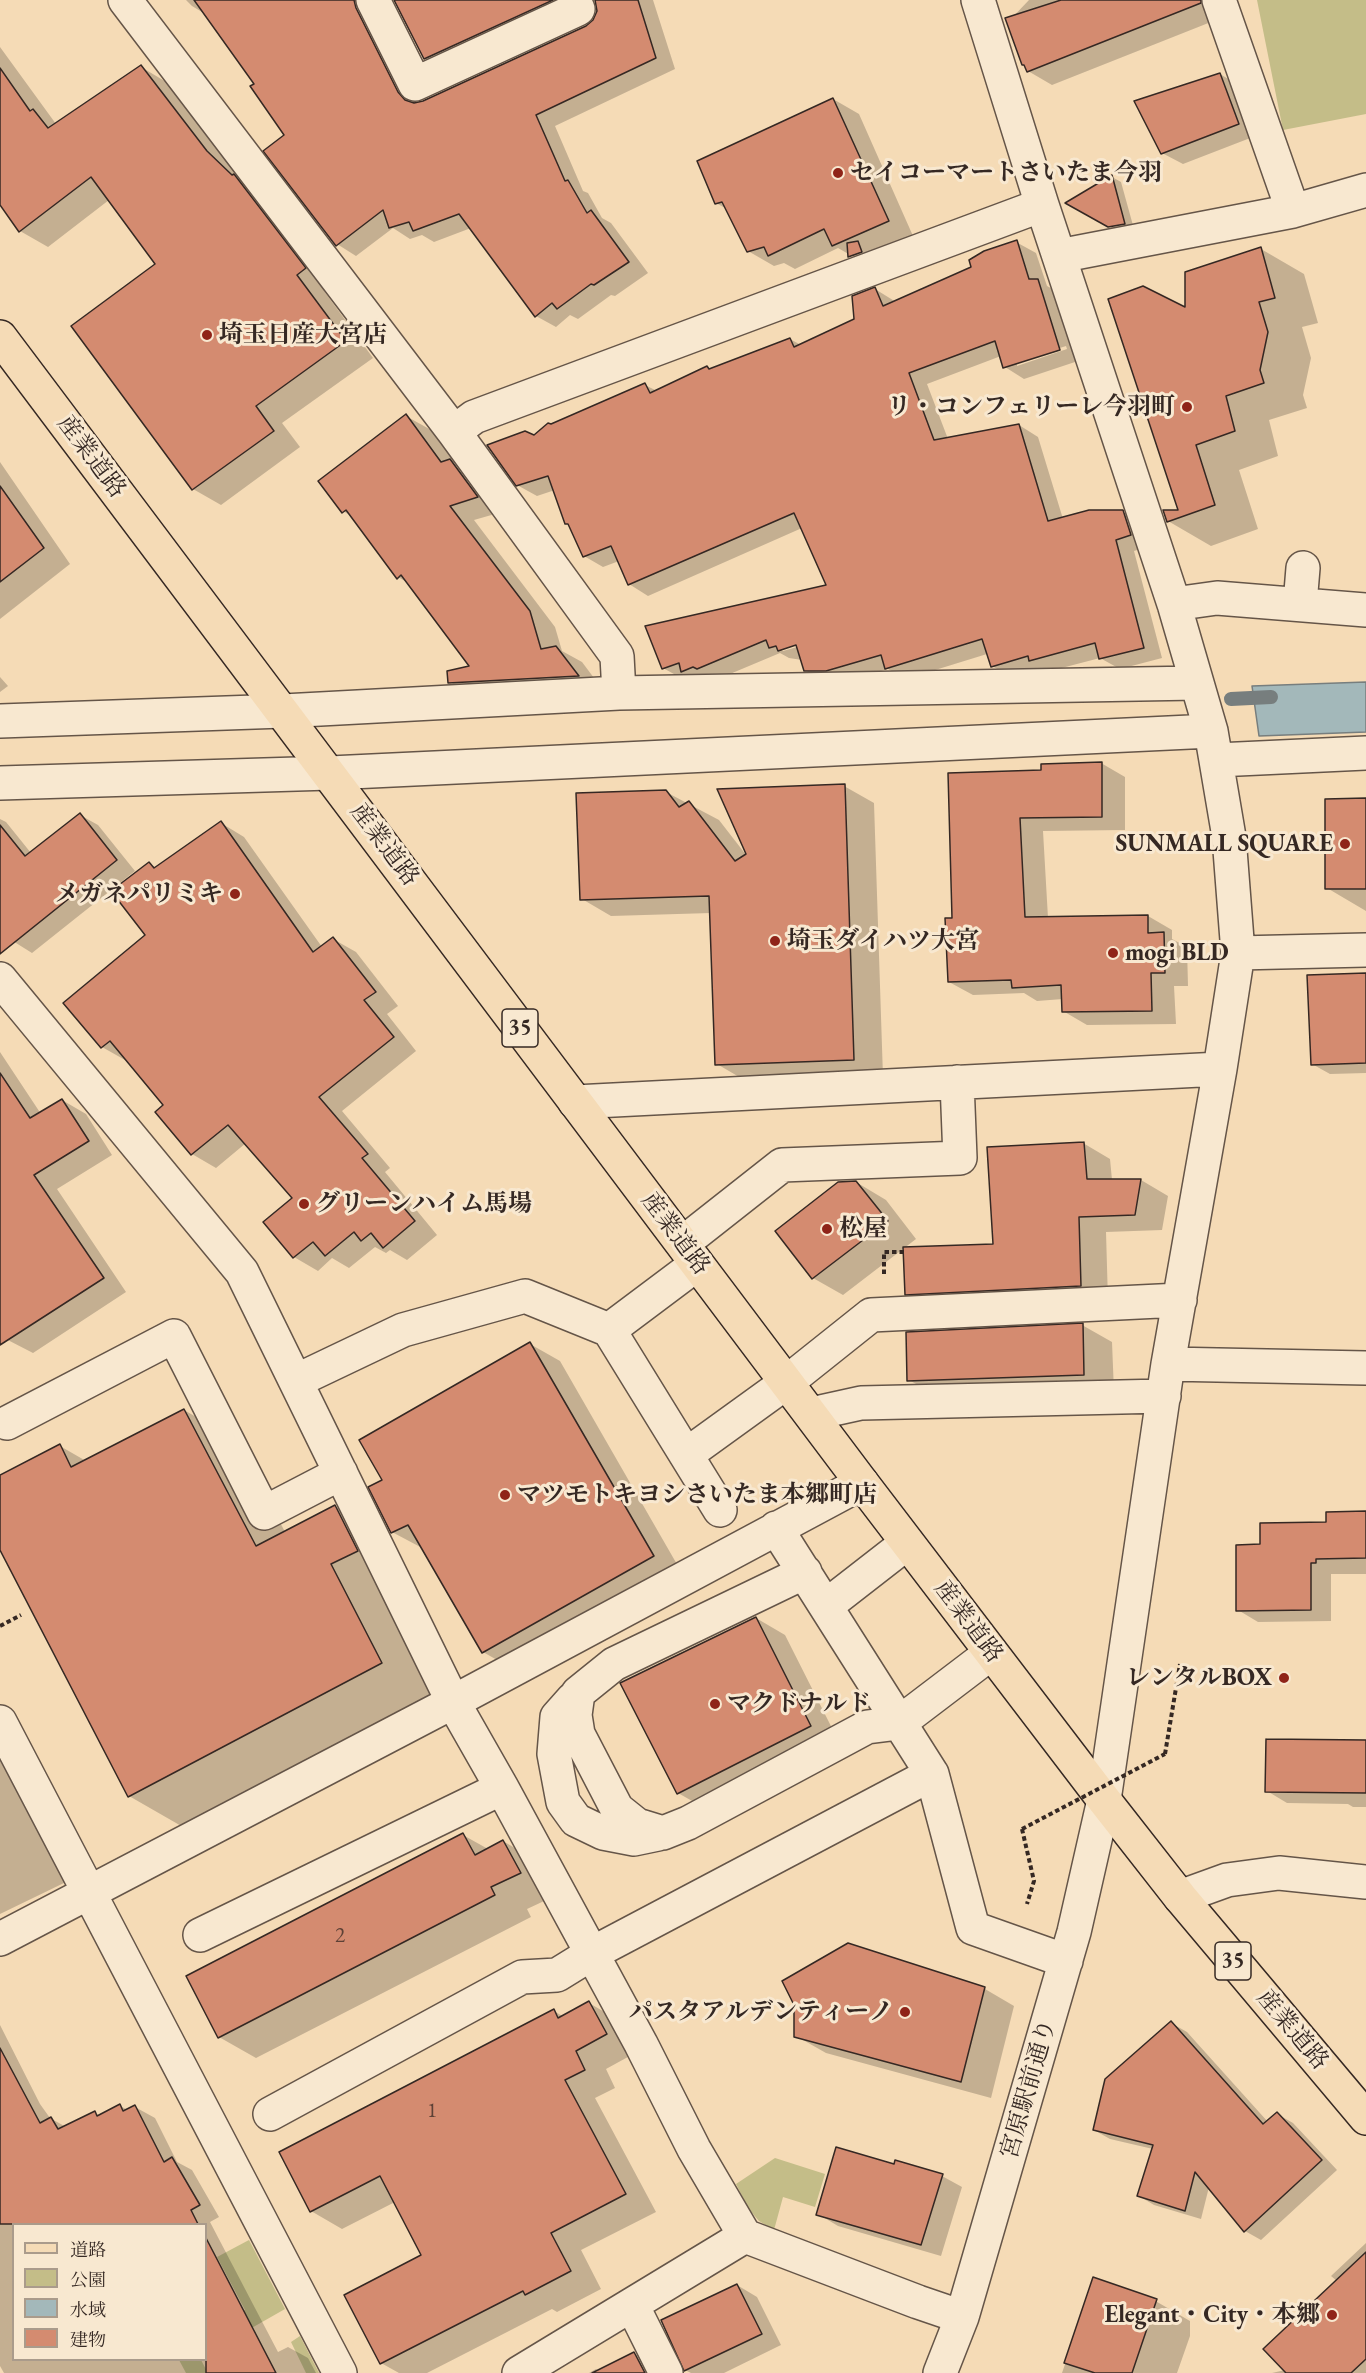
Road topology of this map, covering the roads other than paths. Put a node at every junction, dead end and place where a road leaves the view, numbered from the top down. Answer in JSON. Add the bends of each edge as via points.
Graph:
{"nodes":[{"id":1,"x":125,"y":0,"type":"edge"},
{"id":2,"x":373,"y":0,"type":"edge"},
{"id":3,"x":574,"y":0,"type":"edge"},
{"id":4,"x":978,"y":0,"type":"edge"},
{"id":5,"x":1220,"y":0,"type":"edge"},
{"id":6,"x":1360,"y":199,"type":"edge"},
{"id":7,"x":1042,"y":205,"type":"junction"},
{"id":8,"x":1293,"y":211,"type":"junction"},
{"id":9,"x":1059,"y":256,"type":"junction"},
{"id":10,"x":0,"y":336,"type":"edge"},
{"id":11,"x":454,"y":432,"type":"junction"},
{"id":12,"x":1303,"y":568,"type":"dead end"},
{"id":13,"x":1174,"y":604,"type":"junction"},
{"id":14,"x":1300,"y":604,"type":"junction"},
{"id":15,"x":1366,"y":610,"type":"edge"},
{"id":16,"x":1197,"y":683,"type":"junction"},
{"id":17,"x":619,"y":693,"type":"junction"},
{"id":18,"x":283,"y":711,"type":"junction"},
{"id":19,"x":0,"y":721,"type":"edge"},
{"id":20,"x":1214,"y":746,"type":"junction"},
{"id":21,"x":1366,"y":753,"type":"edge"},
{"id":22,"x":330,"y":773,"type":"junction"},
{"id":23,"x":0,"y":783,"type":"edge"},
{"id":24,"x":1366,"y":950,"type":"edge"},
{"id":25,"x":1238,"y":953,"type":"junction"},
{"id":26,"x":0,"y":979,"type":"edge"},
{"id":27,"x":1220,"y":1069,"type":"junction"},
{"id":28,"x":957,"y":1082,"type":"junction"},
{"id":29,"x":575,"y":1102,"type":"junction"},
{"id":30,"x":690,"y":1253,"type":"junction"},
{"id":31,"x":1180,"y":1300,"type":"junction"},
{"id":32,"x":609,"y":1330,"type":"junction"},
{"id":33,"x":1168,"y":1364,"type":"junction"},
{"id":34,"x":1366,"y":1368,"type":"edge"},
{"id":35,"x":296,"y":1381,"type":"junction"},
{"id":36,"x":787,"y":1382,"type":"junction"},
{"id":37,"x":1164,"y":1396,"type":"junction"},
{"id":38,"x":811,"y":1414,"type":"junction"},
{"id":39,"x":7,"y":1423,"type":"dead end"},
{"id":40,"x":686,"y":1455,"type":"junction"},
{"id":41,"x":341,"y":1473,"type":"junction"},
{"id":42,"x":862,"y":1483,"type":"junction"},
{"id":43,"x":720,"y":1510,"type":"dead end"},
{"id":44,"x":776,"y":1528,"type":"junction"},
{"id":45,"x":907,"y":1543,"type":"junction"},
{"id":46,"x":805,"y":1572,"type":"junction"},
{"id":47,"x":826,"y":1606,"type":"junction"},
{"id":48,"x":991,"y":1653,"type":"junction"},
{"id":49,"x":578,"y":1693,"type":"junction"},
{"id":50,"x":453,"y":1702,"type":"junction"},
{"id":51,"x":0,"y":1722,"type":"edge"},
{"id":52,"x":899,"y":1723,"type":"junction"},
{"id":53,"x":932,"y":1774,"type":"junction"},
{"id":54,"x":502,"y":1788,"type":"junction"},
{"id":55,"x":1104,"y":1800,"type":"junction"},
{"id":56,"x":663,"y":1833,"type":"junction"},
{"id":57,"x":1366,"y":1882,"type":"edge"},
{"id":58,"x":88,"y":1892,"type":"junction"},
{"id":59,"x":1180,"y":1897,"type":"junction"},
{"id":60,"x":200,"y":1935,"type":"dead end"},
{"id":61,"x":0,"y":1939,"type":"edge"},
{"id":62,"x":591,"y":1954,"type":"junction"},
{"id":63,"x":1066,"y":1961,"type":"junction"},
{"id":64,"x":270,"y":2114,"type":"dead end"},
{"id":65,"x":1366,"y":2118,"type":"edge"},
{"id":66,"x":745,"y":2236,"type":"junction"},
{"id":67,"x":632,"y":2305,"type":"junction"},
{"id":68,"x":962,"y":2317,"type":"junction"},
{"id":69,"x":522,"y":2372,"type":"edge"},
{"id":70,"x":340,"y":2373,"type":"edge"},
{"id":71,"x":666,"y":2373,"type":"edge"},
{"id":72,"x":940,"y":2373,"type":"edge"}],
"edges":[{"from":1,"to":11,"type":"street"},
{"from":2,"to":3,"type":"street","via":[[415,84],[578,9]]},
{"from":4,"to":7,"type":"street","name":"宮原駅前通り"},
{"from":5,"to":8,"type":"street"},
{"from":6,"to":8,"type":"street"},
{"from":7,"to":9,"type":"street","name":"宮原駅前通り"},
{"from":7,"to":11,"type":"street","via":[[474,417]]},
{"from":8,"to":9,"type":"street"},
{"from":9,"to":13,"type":"street","name":"宮原駅前通り"},
{"from":10,"to":18,"type":"main road","name":"産業道路","number":"35"},
{"from":11,"to":17,"type":"street","via":[[617,656]]},
{"from":12,"to":14,"type":"street"},
{"from":13,"to":14,"type":"street","via":[[1217,598]]},
{"from":13,"to":16,"type":"street","name":"宮原駅前通り"},
{"from":14,"to":15,"type":"street"},
{"from":16,"to":17,"type":"street"},
{"from":16,"to":20,"type":"street","name":"宮原駅前通り"},
{"from":17,"to":18,"type":"street"},
{"from":18,"to":19,"type":"street"},
{"from":18,"to":22,"type":"main road","name":"産業道路","number":"35"},
{"from":20,"to":21,"type":"street"},
{"from":20,"to":22,"type":"street"},
{"from":20,"to":25,"type":"street","name":"宮原駅前通り","via":[[1229,837]]},
{"from":22,"to":23,"type":"street"},
{"from":22,"to":29,"type":"main road","name":"産業道路","number":"35"},
{"from":24,"to":25,"type":"street"},
{"from":25,"to":27,"type":"street","name":"宮原駅前通り"},
{"from":26,"to":35,"type":"street","via":[[242,1272]]},
{"from":27,"to":28,"type":"street"},
{"from":27,"to":31,"type":"street","name":"宮原駅前通り"},
{"from":28,"to":29,"type":"street"},
{"from":28,"to":30,"type":"street","via":[[960,1158],[782,1165]]},
{"from":29,"to":30,"type":"main road","name":"産業道路","number":"35"},
{"from":30,"to":32,"type":"street"},
{"from":30,"to":36,"type":"main road","name":"産業道路","number":"35"},
{"from":31,"to":33,"type":"street","name":"宮原駅前通り"},
{"from":31,"to":36,"type":"street","via":[[871,1315]]},
{"from":32,"to":35,"type":"street","via":[[525,1296],[403,1330]]},
{"from":32,"to":40,"type":"street"},
{"from":33,"to":34,"type":"street"},
{"from":33,"to":37,"type":"street","name":"宮原駅前通り"},
{"from":35,"to":41,"type":"street"},
{"from":36,"to":38,"type":"main road","name":"産業道路","number":"35"},
{"from":36,"to":40,"type":"street"},
{"from":37,"to":38,"type":"street","via":[[861,1403]]},
{"from":37,"to":55,"type":"street","name":"宮原駅前通り"},
{"from":38,"to":42,"type":"main road","name":"産業道路","number":"35"},
{"from":39,"to":41,"type":"street","via":[[174,1336],[264,1513]]},
{"from":40,"to":43,"type":"street"},
{"from":41,"to":50,"type":"street"},
{"from":42,"to":44,"type":"street"},
{"from":42,"to":45,"type":"main road","name":"産業道路","number":"35"},
{"from":44,"to":46,"type":"street"},
{"from":44,"to":50,"type":"street"},
{"from":45,"to":47,"type":"street"},
{"from":45,"to":48,"type":"main road","name":"産業道路","number":"35"},
{"from":46,"to":47,"type":"street"},
{"from":46,"to":49,"type":"street","via":[[614,1664]]},
{"from":47,"to":52,"type":"street"},
{"from":48,"to":52,"type":"street"},
{"from":48,"to":55,"type":"main road","name":"産業道路","number":"35"},
{"from":49,"to":56,"type":"street","via":[[574,1715],[578,1734],[617,1809],[637,1825]]},
{"from":49,"to":56,"type":"street","via":[[557,1717],[554,1754],[563,1802],[576,1820],[603,1833],[634,1839]]},
{"from":50,"to":54,"type":"street"},
{"from":50,"to":58,"type":"street"},
{"from":51,"to":58,"type":"street"},
{"from":52,"to":53,"type":"street"},
{"from":52,"to":56,"type":"street","via":[[867,1727]]},
{"from":53,"to":62,"type":"street"},
{"from":53,"to":63,"type":"street","via":[[973,1928]]},
{"from":54,"to":60,"type":"street"},
{"from":54,"to":62,"type":"street"},
{"from":55,"to":59,"type":"main road","name":"産業道路","number":"35"},
{"from":55,"to":63,"type":"street","name":"宮原駅前通り"},
{"from":57,"to":59,"type":"street","via":[[1279,1873],[1227,1880]]},
{"from":58,"to":61,"type":"street"},
{"from":58,"to":70,"type":"street"},
{"from":59,"to":65,"type":"main road","name":"産業道路","number":"35"},
{"from":62,"to":64,"type":"street","via":[[557,1975],[522,1977]]},
{"from":62,"to":66,"type":"street","via":[[694,2149]]},
{"from":63,"to":68,"type":"street","name":"宮原駅前通り"},
{"from":66,"to":67,"type":"street"},
{"from":66,"to":68,"type":"street"},
{"from":67,"to":69,"type":"street"},
{"from":67,"to":71,"type":"street"},
{"from":68,"to":72,"type":"street","name":"宮原駅前通り"}]}
